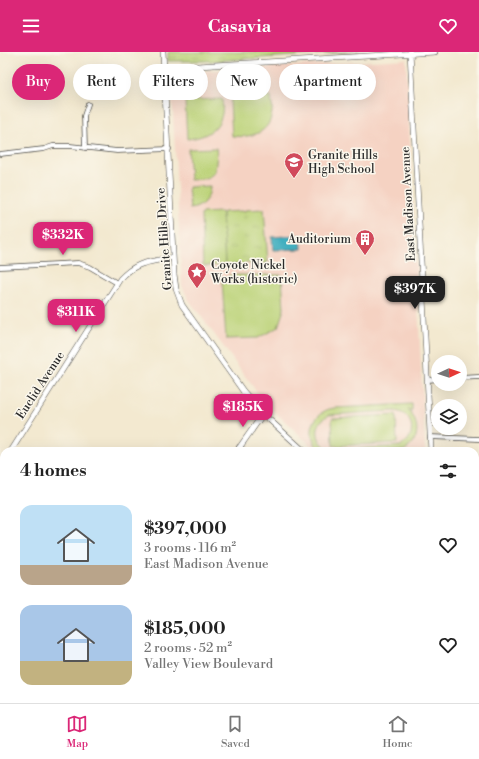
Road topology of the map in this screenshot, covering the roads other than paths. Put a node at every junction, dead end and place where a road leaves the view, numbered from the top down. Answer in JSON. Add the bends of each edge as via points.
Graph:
{"nodes":[{"id":1,"x":163,"y":52,"type":"edge"},
{"id":2,"x":435,"y":52,"type":"edge"},
{"id":3,"x":410,"y":53,"type":"edge"},
{"id":4,"x":164,"y":64,"type":"edge"},
{"id":5,"x":208,"y":65,"type":"edge"},
{"id":6,"x":166,"y":100,"type":"edge"},
{"id":7,"x":88,"y":104,"type":"dead end"},
{"id":8,"x":85,"y":148,"type":"junction"},
{"id":9,"x":169,"y":149,"type":"junction"},
{"id":10,"x":0,"y":154,"type":"edge"},
{"id":11,"x":173,"y":258,"type":"junction"},
{"id":12,"x":0,"y":267,"type":"edge"},
{"id":13,"x":117,"y":283,"type":"junction"},
{"id":14,"x":479,"y":377,"type":"edge"},
{"id":15,"x":467,"y":378,"type":"edge"},
{"id":16,"x":428,"y":380,"type":"junction"},
{"id":17,"x":431,"y":380,"type":"edge"},
{"id":18,"x":263,"y":414,"type":"junction"},
{"id":19,"x":430,"y":437,"type":"junction"},
{"id":20,"x":479,"y":439,"type":"edge"},
{"id":21,"x":14,"y":447,"type":"edge"},
{"id":22,"x":239,"y":447,"type":"edge"},
{"id":23,"x":300,"y":447,"type":"edge"},
{"id":24,"x":431,"y":447,"type":"edge"}],
"edges":[{"from":1,"to":4,"type":"street","name":"Granite Hills Drive"},
{"from":2,"to":3,"type":"street"},
{"from":3,"to":5,"type":"street"},
{"from":3,"to":16,"type":"street","name":"East Madison Avenue"},
{"from":6,"to":9,"type":"street","name":"Granite Hills Drive"},
{"from":7,"to":8,"type":"street","via":[[84,116]]},
{"from":8,"to":9,"type":"street","via":[[117,151]]},
{"from":8,"to":10,"type":"street","via":[[53,146]]},
{"from":9,"to":11,"type":"street","name":"Granite Hills Drive"},
{"from":11,"to":13,"type":"street","name":"Euclid Avenue","via":[[140,264]]},
{"from":11,"to":18,"type":"street","name":"Granite Hills Drive","via":[[175,284],[182,305],[243,391]]},
{"from":12,"to":13,"type":"street","via":[[78,263]]},
{"from":13,"to":21,"type":"street","name":"Euclid Avenue"},
{"from":14,"to":15,"type":"street"},
{"from":16,"to":17,"type":"street"},
{"from":16,"to":19,"type":"street","name":"East Madison Avenue"},
{"from":18,"to":22,"type":"street"},
{"from":18,"to":23,"type":"street","name":"Granite Hills Drive"},
{"from":19,"to":20,"type":"street"},
{"from":19,"to":24,"type":"street","name":"East Madison Avenue"}]}
